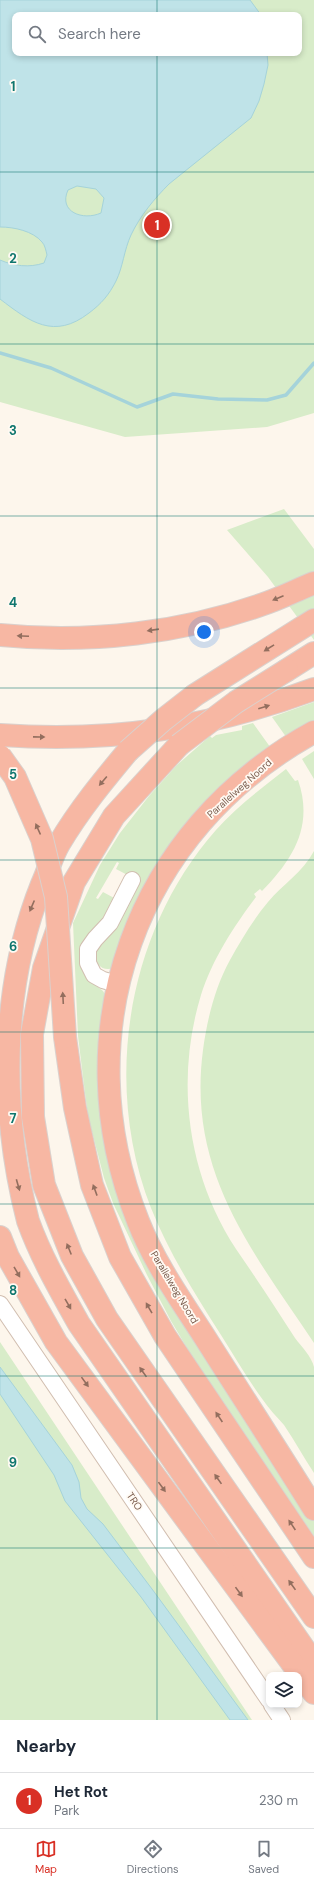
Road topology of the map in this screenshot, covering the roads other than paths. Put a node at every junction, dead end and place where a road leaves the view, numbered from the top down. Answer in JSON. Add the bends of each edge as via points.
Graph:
{"nodes":[{"id":1,"x":314,"y":583,"type":"edge"},
{"id":2,"x":314,"y":620,"type":"edge"},
{"id":3,"x":0,"y":635,"type":"edge"},
{"id":4,"x":314,"y":654,"type":"edge"},
{"id":5,"x":314,"y":689,"type":"edge"},
{"id":6,"x":314,"y":732,"type":"edge"},
{"id":7,"x":0,"y":735,"type":"edge"},
{"id":8,"x":314,"y":744,"type":"edge"},
{"id":9,"x":0,"y":756,"type":"edge"},
{"id":10,"x":132,"y":880,"type":"dead end"},
{"id":11,"x":117,"y":984,"type":"junction"},
{"id":12,"x":0,"y":1237,"type":"edge"},
{"id":13,"x":0,"y":1304,"type":"edge"},
{"id":14,"x":314,"y":1490,"type":"edge"},
{"id":15,"x":314,"y":1509,"type":"edge"},
{"id":16,"x":314,"y":1557,"type":"edge"},
{"id":17,"x":314,"y":1617,"type":"edge"},
{"id":18,"x":314,"y":1663,"type":"edge"},
{"id":19,"x":314,"y":1693,"type":"edge"},
{"id":20,"x":266,"y":1696,"type":"edge"},
{"id":21,"x":274,"y":1708,"type":"edge"},
{"id":22,"x":282,"y":1720,"type":"edge"}],
"edges":[{"from":1,"to":3,"type":"highway","one_way":true,"via":[[263,604],[214,619],[172,628],[65,638]]},
{"from":2,"to":18,"type":"highway","one_way":true,"bridge":true,"via":[[195,695],[128,751],[91,794],[58,845],[28,917],[13,972],[4,1038],[3,1100],[11,1161],[28,1221],[51,1274],[80,1324]]},
{"from":17,"to":4,"type":"highway","one_way":true,"bridge":true,"via":[[107,1319],[72,1256],[42,1178],[33,1117],[32,1034],[44,968],[74,882],[114,816],[179,745],[236,702]]},
{"from":7,"to":5,"type":"highway","one_way":true,"via":[[92,738],[140,734],[234,715]]},
{"from":6,"to":11,"type":"highway","name":"Parallelweg Noord","via":[[254,772],[214,808],[190,835],[166,868],[138,923]]},
{"from":8,"to":14,"type":"highway","name":"Parallelweg Noord","via":[[250,788],[212,826],[186,860],[163,899],[146,935],[125,1001],[120,1036],[119,1082],[124,1131],[134,1178],[150,1222],[171,1264]]},
{"from":16,"to":9,"type":"highway","one_way":true,"bridge":true,"via":[[165,1336],[120,1257],[92,1185],[75,1108],[65,1037],[56,897],[42,839],[14,777]]},
{"from":10,"to":11,"type":"lane","via":[[110,923],[94,938],[88,949],[88,963],[94,975]]},
{"from":11,"to":15,"type":"highway","name":"Parallelweg Noord","via":[[108,1063],[109,1106],[115,1146],[139,1223],[164,1272]]},
{"from":12,"to":19,"type":"highway","one_way":true,"via":[[8,1257],[56,1342]]},
{"from":13,"to":20,"type":"lane","name":"TRO"},
{"from":21,"to":22,"type":"lane"}]}
